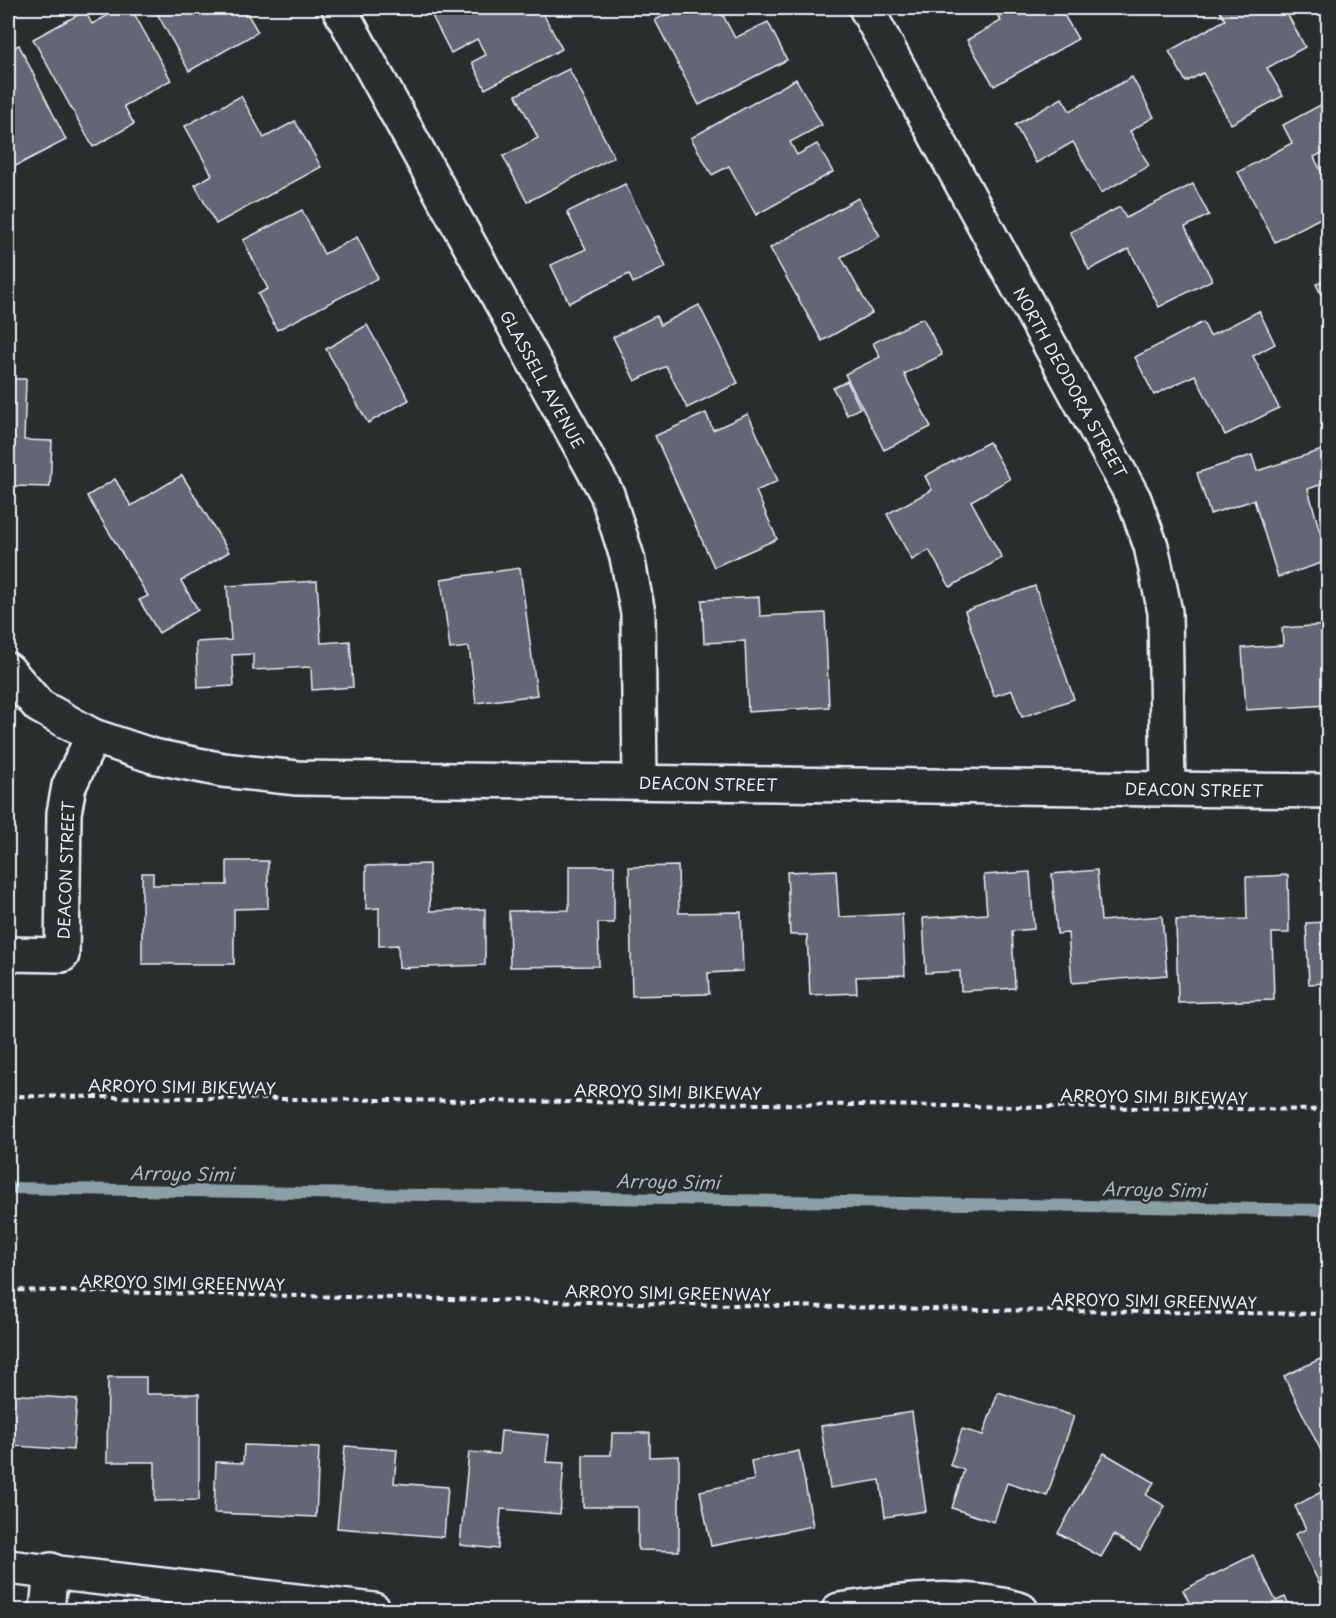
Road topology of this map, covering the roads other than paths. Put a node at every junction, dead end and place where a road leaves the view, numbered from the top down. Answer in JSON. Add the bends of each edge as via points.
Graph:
{"nodes":[{"id":1,"x":339,"y":8,"type":"edge"},
{"id":2,"x":866,"y":8,"type":"edge"},
{"id":3,"x":8,"y":670,"type":"edge"},
{"id":4,"x":93,"y":736,"type":"junction"},
{"id":5,"x":640,"y":782,"type":"junction"},
{"id":6,"x":1168,"y":789,"type":"junction"},
{"id":7,"x":1329,"y":791,"type":"edge"},
{"id":8,"x":8,"y":954,"type":"edge"},
{"id":9,"x":8,"y":1567,"type":"edge"},
{"id":10,"x":51,"y":1570,"type":"junction"},
{"id":11,"x":47,"y":1611,"type":"edge"},
{"id":12,"x":374,"y":1611,"type":"edge"},
{"id":13,"x":839,"y":1611,"type":"edge"},
{"id":14,"x":1021,"y":1611,"type":"edge"}],
"edges":[{"from":1,"to":5,"type":"street","name":"GLASSELL AVENUE","via":[[606,494],[627,557],[638,613]]},
{"from":2,"to":6,"type":"street","name":"NORTH DEODORA STREET","via":[[1134,499],[1151,546],[1166,612]]},
{"from":3,"to":4,"type":"street","name":"DEACON STREET","via":[[39,706]]},
{"from":4,"to":5,"type":"street","name":"DEACON STREET","via":[[153,756],[223,770],[297,778]]},
{"from":4,"to":8,"type":"street","name":"DEACON STREET","via":[[69,786],[64,813],[62,955]]},
{"from":5,"to":6,"type":"street","name":"DEACON STREET"},
{"from":6,"to":7,"type":"street","name":"DEACON STREET"},
{"from":9,"to":10,"type":"street"},
{"from":10,"to":11,"type":"street"},
{"from":10,"to":12,"type":"street"},
{"from":13,"to":14,"type":"street","via":[[909,1599],[998,1603]]}]}
